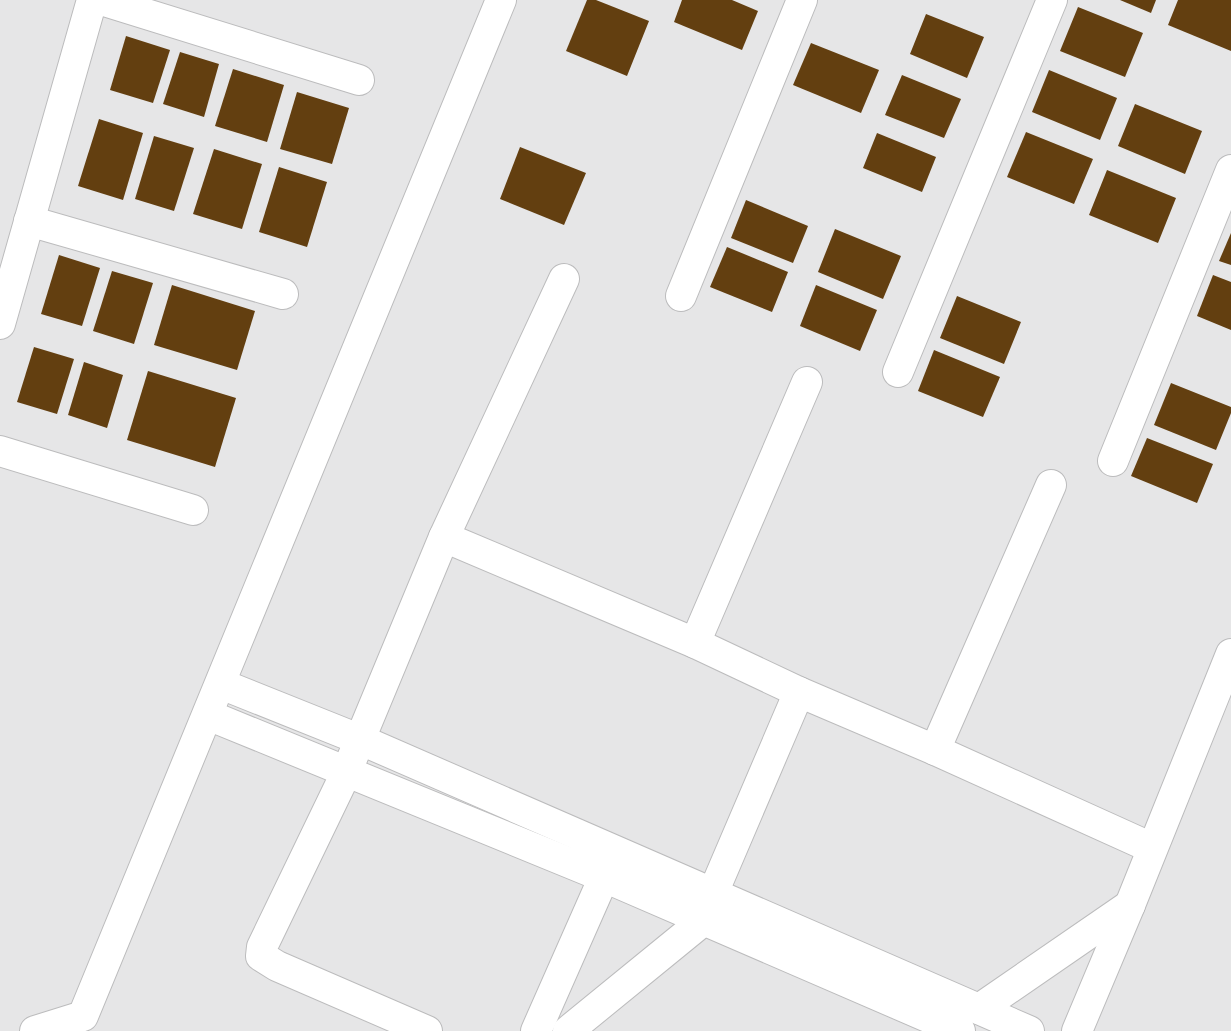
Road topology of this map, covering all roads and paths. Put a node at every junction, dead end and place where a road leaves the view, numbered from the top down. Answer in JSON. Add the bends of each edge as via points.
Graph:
{"nodes":[{"id":1,"x":92,"y":0,"type":"edge"},
{"id":2,"x":101,"y":0,"type":"edge"},
{"id":3,"x":501,"y":0,"type":"edge"},
{"id":4,"x":802,"y":0,"type":"edge"},
{"id":5,"x":1052,"y":0,"type":"edge"},
{"id":6,"x":359,"y":80,"type":"dead end"},
{"id":7,"x":1231,"y":170,"type":"edge"},
{"id":8,"x":29,"y":221,"type":"junction"},
{"id":9,"x":564,"y":279,"type":"dead end"},
{"id":10,"x":283,"y":294,"type":"dead end"},
{"id":11,"x":681,"y":296,"type":"dead end"},
{"id":12,"x":0,"y":324,"type":"edge"},
{"id":13,"x":898,"y":372,"type":"dead end"},
{"id":14,"x":807,"y":382,"type":"dead end"},
{"id":15,"x":0,"y":451,"type":"edge"},
{"id":16,"x":1113,"y":461,"type":"dead end"},
{"id":17,"x":1051,"y":485,"type":"dead end"},
{"id":18,"x":193,"y":510,"type":"dead end"},
{"id":19,"x":444,"y":537,"type":"junction"},
{"id":20,"x":695,"y":643,"type":"junction"},
{"id":21,"x":1231,"y":654,"type":"edge"},
{"id":22,"x":221,"y":684,"type":"junction"},
{"id":23,"x":799,"y":692,"type":"junction"},
{"id":24,"x":208,"y":715,"type":"junction"},
{"id":25,"x":361,"y":740,"type":"junction"},
{"id":26,"x":934,"y":750,"type":"junction"},
{"id":27,"x":346,"y":773,"type":"junction"},
{"id":28,"x":1152,"y":848,"type":"junction"},
{"id":29,"x":604,"y":877,"type":"junction"},
{"id":30,"x":1130,"y":905,"type":"junction"},
{"id":31,"x":709,"y":907,"type":"junction"},
{"id":32,"x":979,"y":1009,"type":"junction"},
{"id":33,"x":35,"y":1031,"type":"edge"},
{"id":34,"x":427,"y":1031,"type":"edge"},
{"id":35,"x":536,"y":1031,"type":"edge"},
{"id":36,"x":568,"y":1031,"type":"edge"},
{"id":37,"x":960,"y":1031,"type":"edge"},
{"id":38,"x":1029,"y":1031,"type":"edge"},
{"id":39,"x":1077,"y":1031,"type":"edge"}],
"edges":[{"from":1,"to":8,"type":"street"},
{"from":2,"to":6,"type":"street"},
{"from":3,"to":22,"type":"street"},
{"from":4,"to":11,"type":"street"},
{"from":5,"to":13,"type":"street"},
{"from":7,"to":16,"type":"street"},
{"from":8,"to":10,"type":"street"},
{"from":8,"to":12,"type":"street"},
{"from":9,"to":19,"type":"street"},
{"from":14,"to":20,"type":"street"},
{"from":15,"to":18,"type":"street"},
{"from":17,"to":26,"type":"street"},
{"from":19,"to":20,"type":"street"},
{"from":19,"to":25,"type":"street"},
{"from":20,"to":23,"type":"street"},
{"from":21,"to":28,"type":"street"},
{"from":22,"to":24,"type":"street"},
{"from":22,"to":25,"type":"street"},
{"from":23,"to":26,"type":"street"},
{"from":23,"to":31,"type":"street"},
{"from":24,"to":27,"type":"street"},
{"from":24,"to":33,"type":"street","via":[[83,1016]]},
{"from":25,"to":27,"type":"street"},
{"from":25,"to":31,"type":"street"},
{"from":26,"to":28,"type":"street"},
{"from":27,"to":29,"type":"street"},
{"from":27,"to":34,"type":"street","via":[[261,956]]},
{"from":28,"to":30,"type":"street"},
{"from":29,"to":31,"type":"street"},
{"from":29,"to":35,"type":"street"},
{"from":30,"to":32,"type":"street"},
{"from":30,"to":39,"type":"street"},
{"from":31,"to":32,"type":"street"},
{"from":31,"to":36,"type":"street"},
{"from":31,"to":37,"type":"street"},
{"from":32,"to":38,"type":"street"}]}
